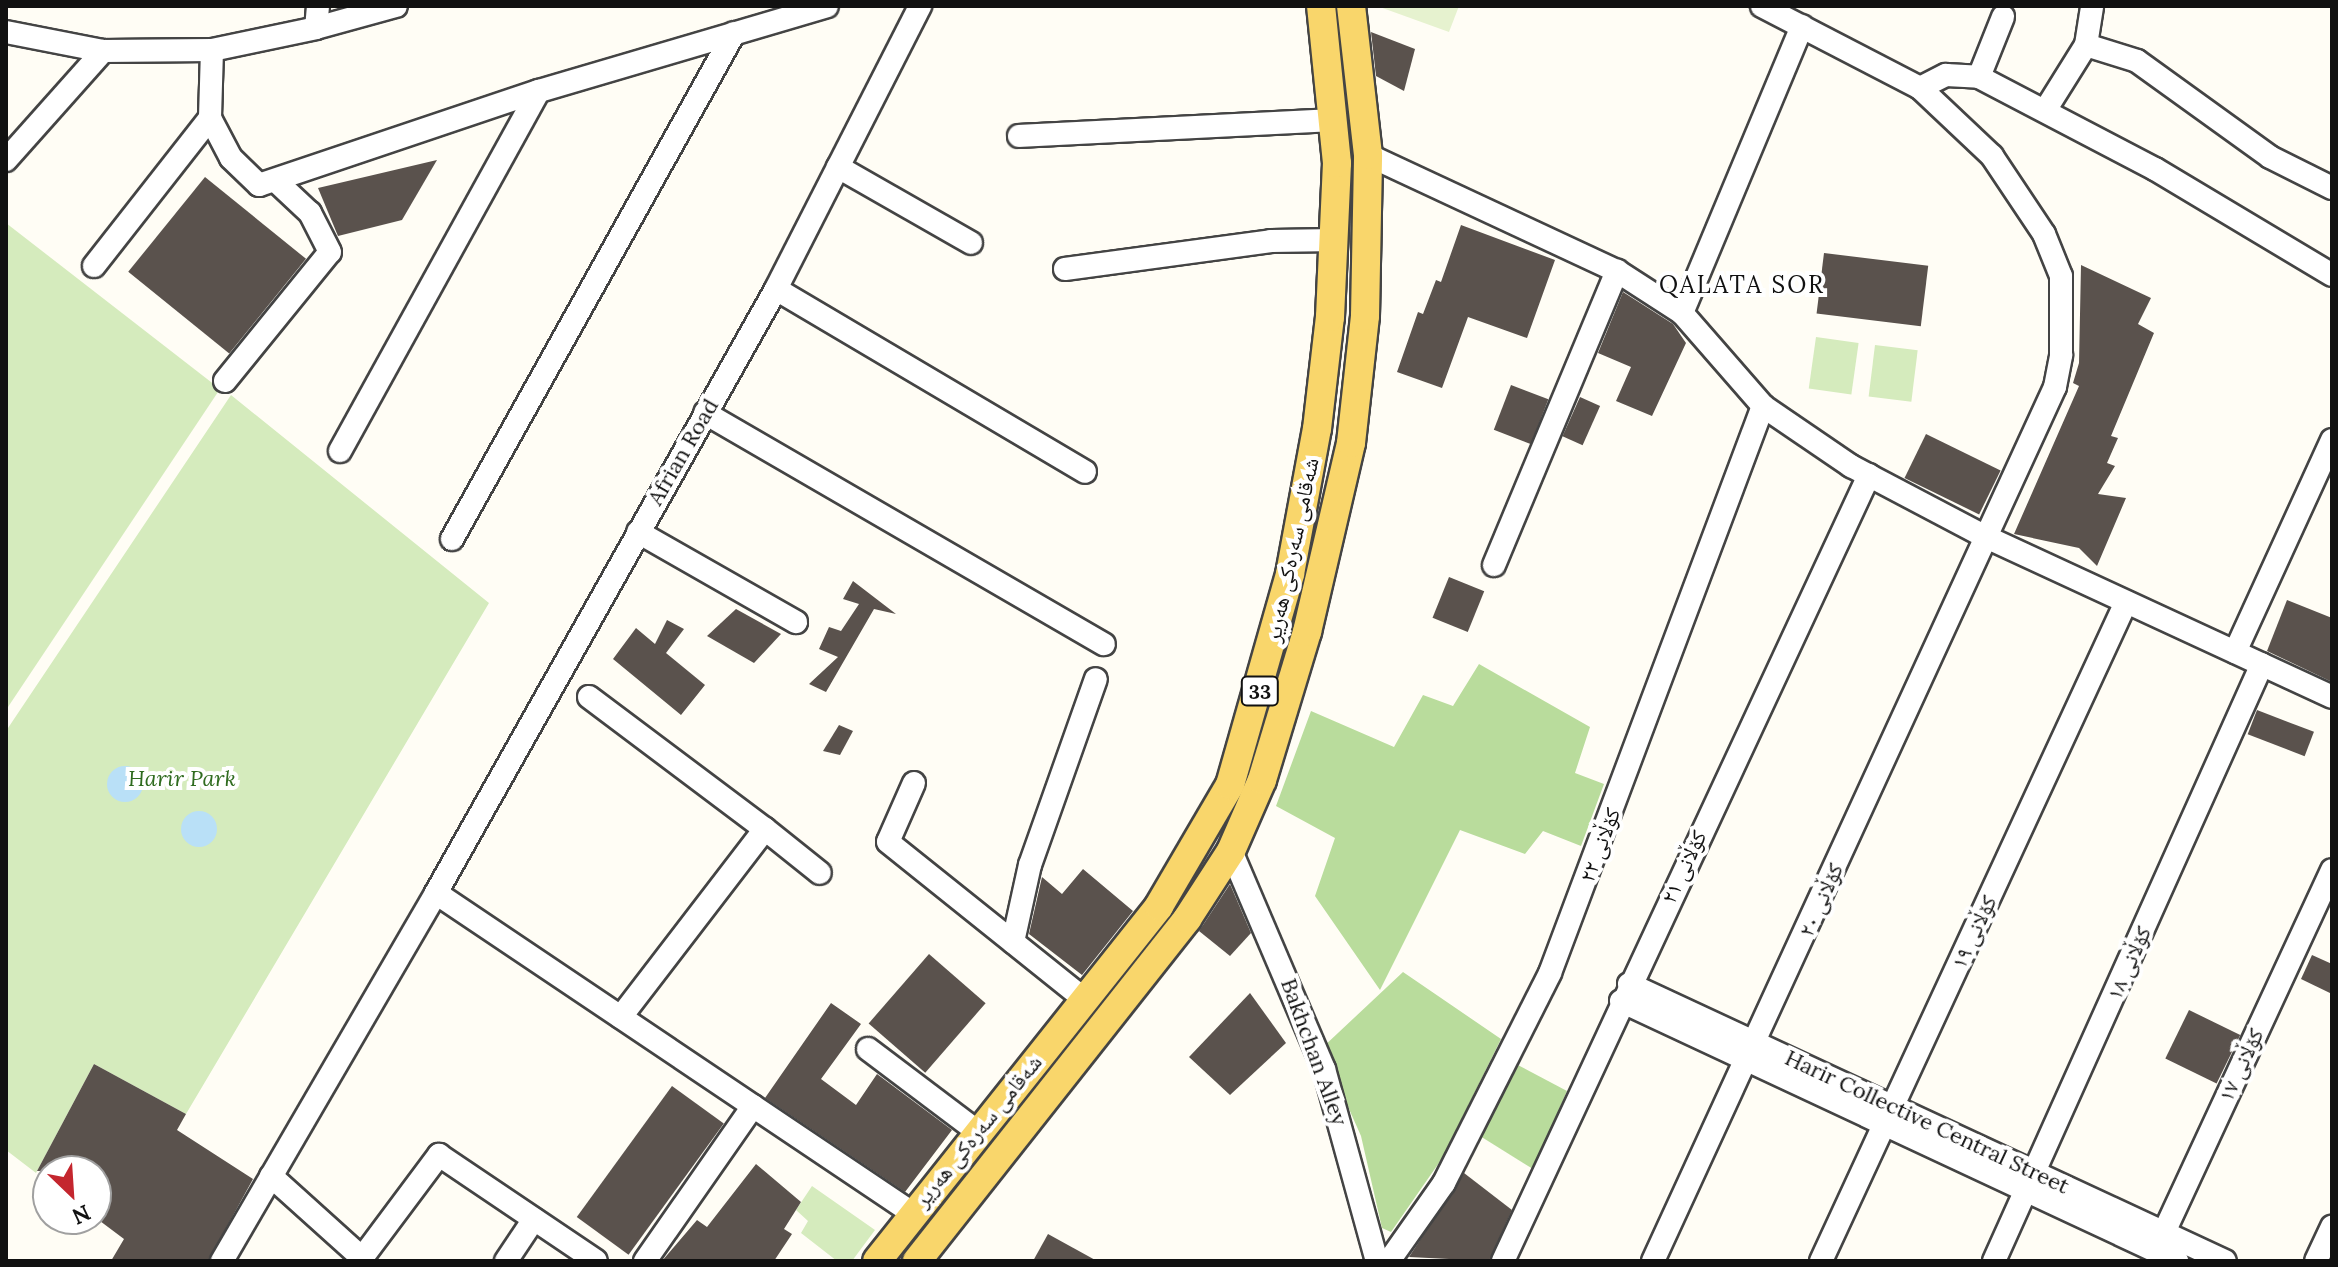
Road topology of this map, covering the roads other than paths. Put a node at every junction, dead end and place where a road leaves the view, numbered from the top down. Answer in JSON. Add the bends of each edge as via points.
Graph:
{"nodes":[{"id":1,"x":396,"y":6,"type":"edge"},
{"id":2,"x":827,"y":6,"type":"edge"},
{"id":3,"x":920,"y":6,"type":"edge"},
{"id":4,"x":1321,"y":6,"type":"edge"},
{"id":5,"x":1351,"y":6,"type":"edge"},
{"id":6,"x":1762,"y":6,"type":"edge"},
{"id":7,"x":2092,"y":6,"type":"edge"},
{"id":8,"x":317,"y":17,"type":"edge"},
{"id":9,"x":2003,"y":17,"type":"dead end"},
{"id":10,"x":1802,"y":26,"type":"junction"},
{"id":11,"x":6,"y":32,"type":"edge"},
{"id":12,"x":734,"y":33,"type":"junction"},
{"id":13,"x":2086,"y":45,"type":"junction"},
{"id":14,"x":212,"y":50,"type":"junction"},
{"id":15,"x":103,"y":51,"type":"junction"},
{"id":16,"x":1979,"y":77,"type":"junction"},
{"id":17,"x":1920,"y":88,"type":"junction"},
{"id":18,"x":539,"y":91,"type":"junction"},
{"id":19,"x":2046,"y":109,"type":"junction"},
{"id":20,"x":210,"y":118,"type":"junction"},
{"id":21,"x":1333,"y":120,"type":"junction"},
{"id":22,"x":1019,"y":136,"type":"dead end"},
{"id":23,"x":1368,"y":155,"type":"junction"},
{"id":24,"x":6,"y":160,"type":"edge"},
{"id":25,"x":838,"y":167,"type":"junction"},
{"id":26,"x":277,"y":182,"type":"junction"},
{"id":27,"x":2332,"y":188,"type":"edge"},
{"id":28,"x":1336,"y":240,"type":"junction"},
{"id":29,"x":971,"y":243,"type":"dead end"},
{"id":30,"x":94,"y":266,"type":"dead end"},
{"id":31,"x":1065,"y":269,"type":"dead end"},
{"id":32,"x":1617,"y":271,"type":"junction"},
{"id":33,"x":2332,"y":275,"type":"edge"},
{"id":34,"x":776,"y":289,"type":"junction"},
{"id":35,"x":1682,"y":313,"type":"junction"},
{"id":36,"x":225,"y":381,"type":"dead end"},
{"id":37,"x":1763,"y":406,"type":"junction"},
{"id":38,"x":705,"y":413,"type":"junction"},
{"id":39,"x":2332,"y":440,"type":"edge"},
{"id":40,"x":340,"y":451,"type":"dead end"},
{"id":41,"x":1085,"y":472,"type":"dead end"},
{"id":42,"x":1869,"y":475,"type":"junction"},
{"id":43,"x":638,"y":532,"type":"junction"},
{"id":44,"x":1984,"y":536,"type":"junction"},
{"id":45,"x":452,"y":539,"type":"dead end"},
{"id":46,"x":1494,"y":565,"type":"dead end"},
{"id":47,"x":2126,"y":602,"type":"junction"},
{"id":48,"x":796,"y":622,"type":"dead end"},
{"id":49,"x":1104,"y":644,"type":"dead end"},
{"id":50,"x":2235,"y":652,"type":"junction"},
{"id":51,"x":2262,"y":664,"type":"junction"},
{"id":52,"x":1096,"y":679,"type":"dead end"},
{"id":53,"x":589,"y":697,"type":"dead end"},
{"id":54,"x":2332,"y":697,"type":"edge"},
{"id":55,"x":914,"y":783,"type":"dead end"},
{"id":56,"x":765,"y":829,"type":"junction"},
{"id":57,"x":1231,"y":851,"type":"junction"},
{"id":58,"x":2332,"y":870,"type":"edge"},
{"id":59,"x":820,"y":873,"type":"dead end"},
{"id":60,"x":436,"y":893,"type":"junction"},
{"id":61,"x":1013,"y":942,"type":"junction"},
{"id":62,"x":1625,"y":992,"type":"junction"},
{"id":63,"x":1084,"y":999,"type":"junction"},
{"id":64,"x":621,"y":1017,"type":"junction"},
{"id":65,"x":868,"y":1049,"type":"dead end"},
{"id":66,"x":1752,"y":1052,"type":"junction"},
{"id":67,"x":753,"y":1106,"type":"junction"},
{"id":68,"x":1889,"y":1115,"type":"junction"},
{"id":69,"x":978,"y":1132,"type":"junction"},
{"id":70,"x":271,"y":1176,"type":"junction"},
{"id":71,"x":2030,"y":1182,"type":"junction"},
{"id":72,"x":534,"y":1219,"type":"junction"},
{"id":73,"x":905,"y":1222,"type":"junction"},
{"id":74,"x":2332,"y":1227,"type":"edge"},
{"id":75,"x":2157,"y":1248,"type":"edge"},
{"id":76,"x":922,"y":1254,"type":"edge"},
{"id":77,"x":222,"y":1261,"type":"edge"},
{"id":78,"x":506,"y":1261,"type":"edge"},
{"id":79,"x":596,"y":1261,"type":"edge"},
{"id":80,"x":645,"y":1261,"type":"edge"},
{"id":81,"x":877,"y":1261,"type":"edge"},
{"id":82,"x":1377,"y":1261,"type":"edge"},
{"id":83,"x":1389,"y":1261,"type":"edge"},
{"id":84,"x":1503,"y":1261,"type":"edge"},
{"id":85,"x":1653,"y":1261,"type":"edge"},
{"id":86,"x":1821,"y":1261,"type":"edge"},
{"id":87,"x":1994,"y":1261,"type":"edge"},
{"id":88,"x":2177,"y":1261,"type":"edge"},
{"id":89,"x":2225,"y":1261,"type":"edge"},
{"id":90,"x":2316,"y":1261,"type":"edge"}],
"edges":[{"from":1,"to":8,"type":"street"},
{"from":2,"to":12,"type":"street"},
{"from":3,"to":25,"type":"street","name":"Afrian Road"},
{"from":4,"to":21,"type":"main road","name":"شەقامی سەرەکی هەریر","number":"33"},
{"from":5,"to":23,"type":"main road","name":"شەقامی سەرەکی هەریر","number":"33"},
{"from":6,"to":10,"type":"street","name":"کۆڵانی ٢٠"},
{"from":7,"to":13,"type":"street"},
{"from":8,"to":14,"type":"street"},
{"from":9,"to":16,"type":"street"},
{"from":10,"to":17,"type":"street","name":"کۆڵانی ٢٠"},
{"from":10,"to":35,"type":"street"},
{"from":11,"to":15,"type":"street"},
{"from":12,"to":18,"type":"street"},
{"from":12,"to":45,"type":"street"},
{"from":13,"to":19,"type":"street"},
{"from":13,"to":27,"type":"street","via":[[2137,61],[2270,157]]},
{"from":14,"to":15,"type":"street"},
{"from":14,"to":20,"type":"street"},
{"from":15,"to":24,"type":"street"},
{"from":16,"to":17,"type":"street","via":[[1946,75]]},
{"from":16,"to":19,"type":"street"},
{"from":17,"to":44,"type":"street","name":"کۆڵانی ٢٠","via":[[1992,156],[2044,234],[2061,276],[2061,355],[2055,387]]},
{"from":18,"to":26,"type":"street"},
{"from":18,"to":40,"type":"street"},
{"from":19,"to":33,"type":"street"},
{"from":20,"to":26,"type":"street","via":[[231,158],[259,185]]},
{"from":20,"to":30,"type":"street"},
{"from":21,"to":22,"type":"street"},
{"from":21,"to":28,"type":"main road","name":"شەقامی سەرەکی هەریر","number":"33"},
{"from":23,"to":32,"type":"street"},
{"from":23,"to":57,"type":"main road","name":"شەقامی سەرەکی هەریر","number":"33","via":[[1365,316],[1351,443],[1304,645],[1262,780]]},
{"from":25,"to":29,"type":"street"},
{"from":25,"to":34,"type":"street","name":"Afrian Road"},
{"from":26,"to":36,"type":"street","via":[[310,213],[330,252]]},
{"from":28,"to":31,"type":"street","via":[[1271,241]]},
{"from":28,"to":63,"type":"main road","name":"شەقامی سەرەکی هەریر","number":"33","via":[[1315,443],[1290,574],[1252,722],[1230,785],[1195,848],[1159,906]]},
{"from":32,"to":35,"type":"street"},
{"from":32,"to":46,"type":"street"},
{"from":34,"to":38,"type":"street","name":"Afrian Road"},
{"from":34,"to":41,"type":"street"},
{"from":35,"to":37,"type":"street"},
{"from":37,"to":42,"type":"street"},
{"from":37,"to":83,"type":"street","name":"کۆڵانی ٢٢","via":[[1550,973],[1444,1183]]},
{"from":38,"to":43,"type":"street","name":"Afrian Road"},
{"from":38,"to":49,"type":"street"},
{"from":39,"to":50,"type":"street"},
{"from":42,"to":44,"type":"street"},
{"from":42,"to":62,"type":"street","name":"کۆڵانی ٢١"},
{"from":43,"to":48,"type":"street"},
{"from":43,"to":60,"type":"street","name":"Afrian Road"},
{"from":44,"to":47,"type":"street"},
{"from":44,"to":66,"type":"street","name":"کۆڵانی ٢٠"},
{"from":47,"to":50,"type":"street"},
{"from":47,"to":68,"type":"street","name":"کۆڵانی ١٩"},
{"from":50,"to":51,"type":"street"},
{"from":51,"to":54,"type":"street"},
{"from":51,"to":71,"type":"street","name":"کۆڵانی ١٨"},
{"from":52,"to":61,"type":"street","via":[[1030,865]]},
{"from":53,"to":56,"type":"street"},
{"from":55,"to":61,"type":"street","via":[[888,842]]},
{"from":56,"to":59,"type":"street"},
{"from":56,"to":64,"type":"street"},
{"from":57,"to":76,"type":"main road","name":"شەقامی سەرەکی هەریر","number":"33","via":[[1187,919]]},
{"from":57,"to":82,"type":"street","name":"Bakhchan Alley","via":[[1324,1069]]},
{"from":58,"to":75,"type":"street","name":"کۆڵانی ١٧"},
{"from":60,"to":64,"type":"street"},
{"from":60,"to":70,"type":"street","name":"Afrian Road"},
{"from":61,"to":63,"type":"street"},
{"from":62,"to":66,"type":"street","name":"Harir Collective Central Street"},
{"from":62,"to":84,"type":"street","name":"کۆڵانی ٢١"},
{"from":63,"to":69,"type":"main road","name":"شەقامی سەرەکی هەریر","number":"33"},
{"from":64,"to":67,"type":"street"},
{"from":65,"to":69,"type":"street"},
{"from":66,"to":68,"type":"street","name":"Harir Collective Central Street"},
{"from":66,"to":85,"type":"street","name":"کۆڵانی ٢٠"},
{"from":67,"to":73,"type":"street"},
{"from":67,"to":80,"type":"street"},
{"from":68,"to":71,"type":"street","name":"Harir Collective Central Street"},
{"from":68,"to":86,"type":"street","name":"کۆڵانی ١٩"},
{"from":69,"to":73,"type":"main road","name":"شەقامی سەرەکی هەریر","number":"33"},
{"from":70,"to":72,"type":"street","via":[[362,1258],[439,1155]]},
{"from":70,"to":77,"type":"street","name":"Afrian Road"},
{"from":71,"to":75,"type":"street","name":"Harir Collective Central Street"},
{"from":71,"to":87,"type":"street","name":"کۆڵانی ١٨"},
{"from":72,"to":78,"type":"street"},
{"from":72,"to":79,"type":"street"},
{"from":73,"to":76,"type":"main road"},
{"from":73,"to":81,"type":"main road","name":"شەقامی سەرەکی هەریر","number":"33"},
{"from":74,"to":90,"type":"street"},
{"from":75,"to":88,"type":"street","name":"Harir Collective Central Street"},
{"from":75,"to":89,"type":"street","name":"Harir Collective Central Street"}]}
